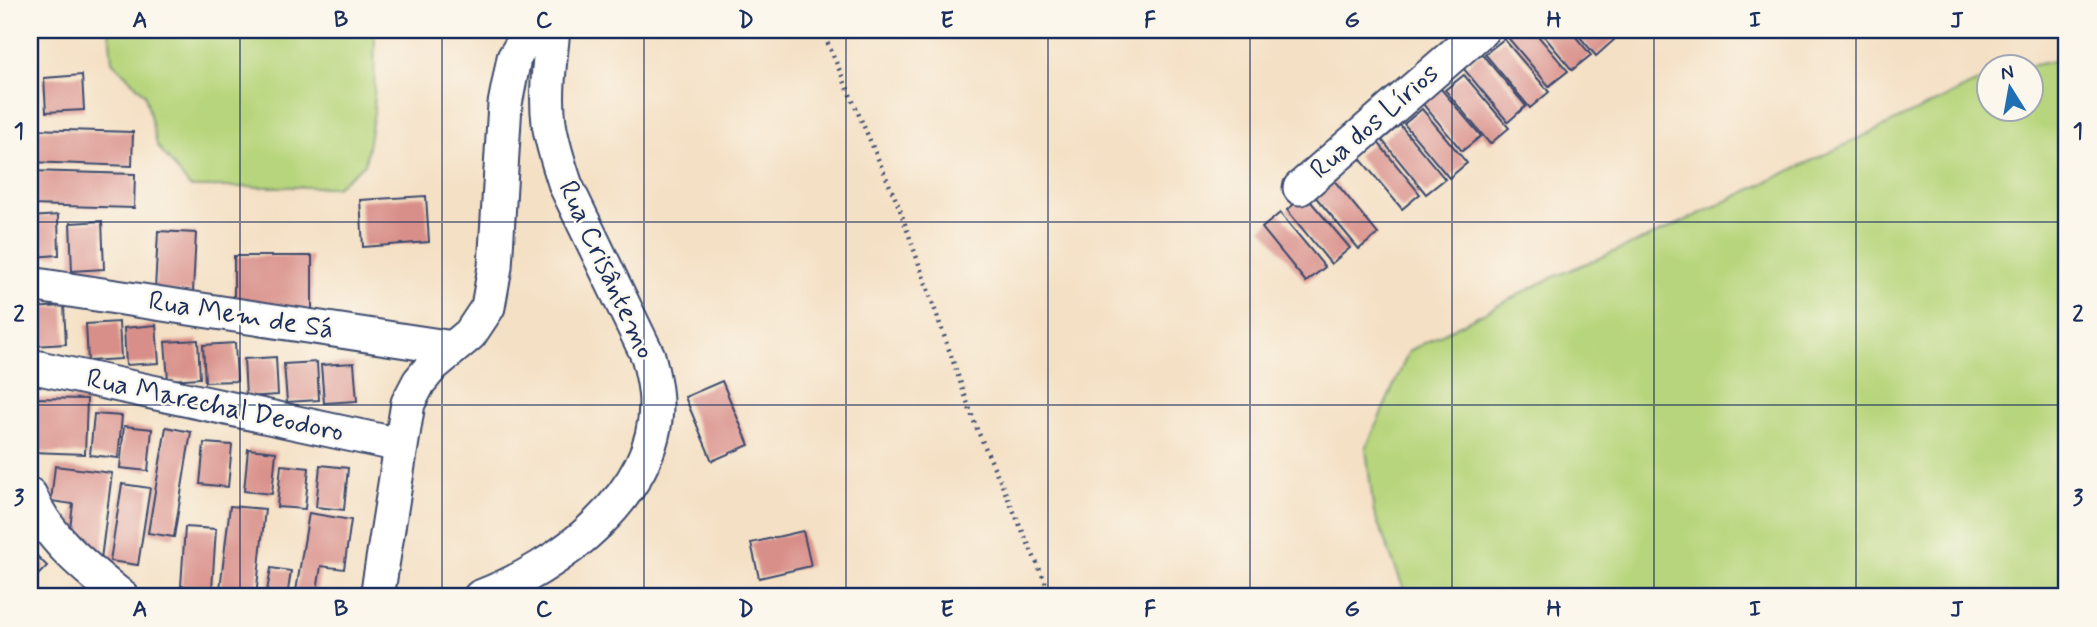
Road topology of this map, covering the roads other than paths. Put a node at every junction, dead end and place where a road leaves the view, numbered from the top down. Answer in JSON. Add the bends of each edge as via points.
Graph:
{"nodes":[{"id":1,"x":531,"y":30,"type":"edge"},
{"id":2,"x":553,"y":30,"type":"edge"},
{"id":3,"x":1482,"y":30,"type":"edge"},
{"id":4,"x":1300,"y":188,"type":"dead end"},
{"id":5,"x":30,"y":284,"type":"edge"},
{"id":6,"x":453,"y":348,"type":"junction"},
{"id":7,"x":30,"y":366,"type":"edge"},
{"id":8,"x":400,"y":445,"type":"junction"},
{"id":9,"x":31,"y":500,"type":"edge"},
{"id":10,"x":122,"y":597,"type":"edge"},
{"id":11,"x":377,"y":597,"type":"edge"},
{"id":12,"x":480,"y":597,"type":"edge"}],
"edges":[{"from":1,"to":6,"type":"street","via":[[514,58],[505,104],[495,267],[488,307],[470,334]]},
{"from":2,"to":12,"type":"street","name":"Rua Crisântemo","via":[[548,92],[557,159],[648,356],[656,405],[640,466],[622,498],[584,536],[526,576]]},
{"from":3,"to":4,"type":"street","name":"Rua dos Lírios"},
{"from":5,"to":6,"type":"street","name":"Rua Mem de Sá"},
{"from":6,"to":8,"type":"street","via":[[419,382],[408,403]]},
{"from":7,"to":8,"type":"street","name":"Rua Marechal Deodoro"},
{"from":8,"to":11,"type":"street"},
{"from":9,"to":10,"type":"street","via":[[50,533]]}]}
